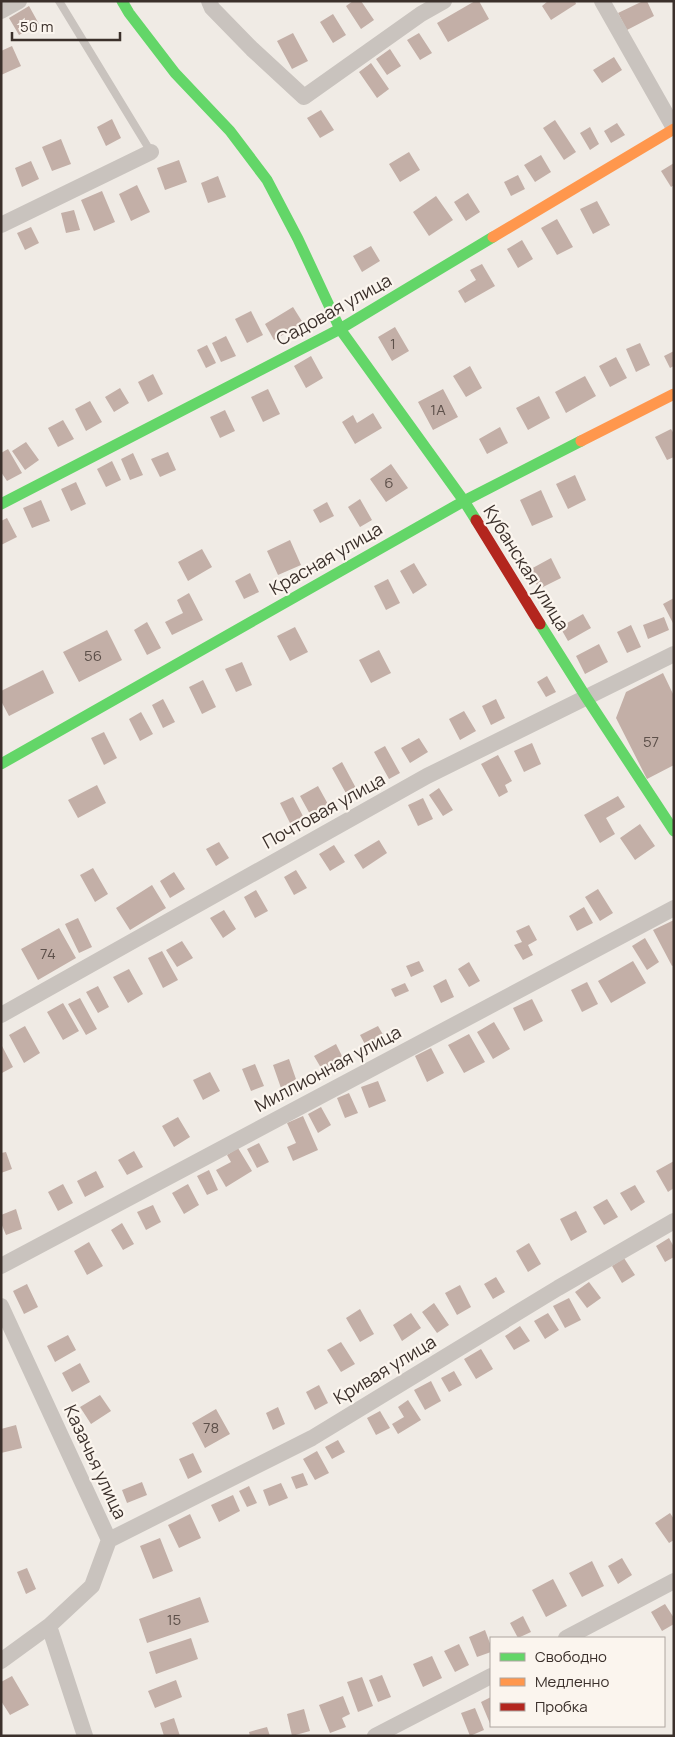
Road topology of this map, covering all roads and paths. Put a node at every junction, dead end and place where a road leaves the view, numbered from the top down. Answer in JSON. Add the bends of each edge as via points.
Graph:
{"nodes":[{"id":1,"x":19,"y":1,"type":"edge"},
{"id":2,"x":59,"y":1,"type":"edge"},
{"id":3,"x":122,"y":1,"type":"edge"},
{"id":4,"x":209,"y":1,"type":"edge"},
{"id":5,"x":444,"y":1,"type":"edge"},
{"id":6,"x":602,"y":1,"type":"edge"},
{"id":7,"x":1,"y":11,"type":"edge"},
{"id":8,"x":674,"y":129,"type":"edge"},
{"id":9,"x":151,"y":152,"type":"joint"},
{"id":10,"x":1,"y":225,"type":"edge"},
{"id":11,"x":340,"y":329,"type":"junction"},
{"id":12,"x":674,"y":394,"type":"edge"},
{"id":13,"x":464,"y":501,"type":"junction"},
{"id":14,"x":1,"y":504,"type":"edge"},
{"id":15,"x":674,"y":654,"type":"edge"},
{"id":16,"x":586,"y":697,"type":"junction"},
{"id":17,"x":1,"y":764,"type":"edge"},
{"id":18,"x":674,"y":831,"type":"edge"},
{"id":19,"x":674,"y":908,"type":"edge"},
{"id":20,"x":1,"y":1015,"type":"edge"},
{"id":21,"x":674,"y":1221,"type":"edge"},
{"id":22,"x":1,"y":1266,"type":"edge"},
{"id":23,"x":1,"y":1306,"type":"edge"},
{"id":24,"x":109,"y":1540,"type":"junction"},
{"id":25,"x":674,"y":1581,"type":"edge"},
{"id":26,"x":49,"y":1626,"type":"junction"},
{"id":27,"x":568,"y":1637,"type":"edge"},
{"id":28,"x":1,"y":1661,"type":"edge"},
{"id":29,"x":490,"y":1677,"type":"edge"},
{"id":30,"x":85,"y":1736,"type":"edge"},
{"id":31,"x":375,"y":1736,"type":"edge"}],
"edges":[{"from":1,"to":7,"type":"street"},
{"from":2,"to":9,"type":"lane"},
{"from":3,"to":11,"type":"street","name":"Кубанская улица","via":[[175,73],[230,130],[267,180]]},
{"from":4,"to":5,"type":"street","via":[[252,49],[304,97]]},
{"from":6,"to":8,"type":"street"},
{"from":8,"to":11,"type":"street","name":"Садовая улица"},
{"from":9,"to":10,"type":"street"},
{"from":11,"to":13,"type":"street","name":"Кубанская улица"},
{"from":11,"to":14,"type":"street","name":"Садовая улица"},
{"from":12,"to":13,"type":"street","name":"Красная улица"},
{"from":13,"to":16,"type":"street","name":"Кубанская улица"},
{"from":13,"to":17,"type":"street","name":"Красная улица"},
{"from":15,"to":16,"type":"street","name":"Почтовая улица"},
{"from":16,"to":18,"type":"street","name":"Кубанская улица"},
{"from":16,"to":20,"type":"street","name":"Почтовая улица","via":[[427,776]]},
{"from":19,"to":22,"type":"street","name":"Миллионная улица"},
{"from":21,"to":24,"type":"street","name":"Кривая улица","via":[[312,1438]]},
{"from":23,"to":24,"type":"street","name":"Казачья улица"},
{"from":24,"to":26,"type":"street","name":"Казачья улица","via":[[92,1586]]},
{"from":25,"to":27,"type":"street"},
{"from":26,"to":28,"type":"street"},
{"from":26,"to":30,"type":"street"},
{"from":29,"to":31,"type":"street"}]}
